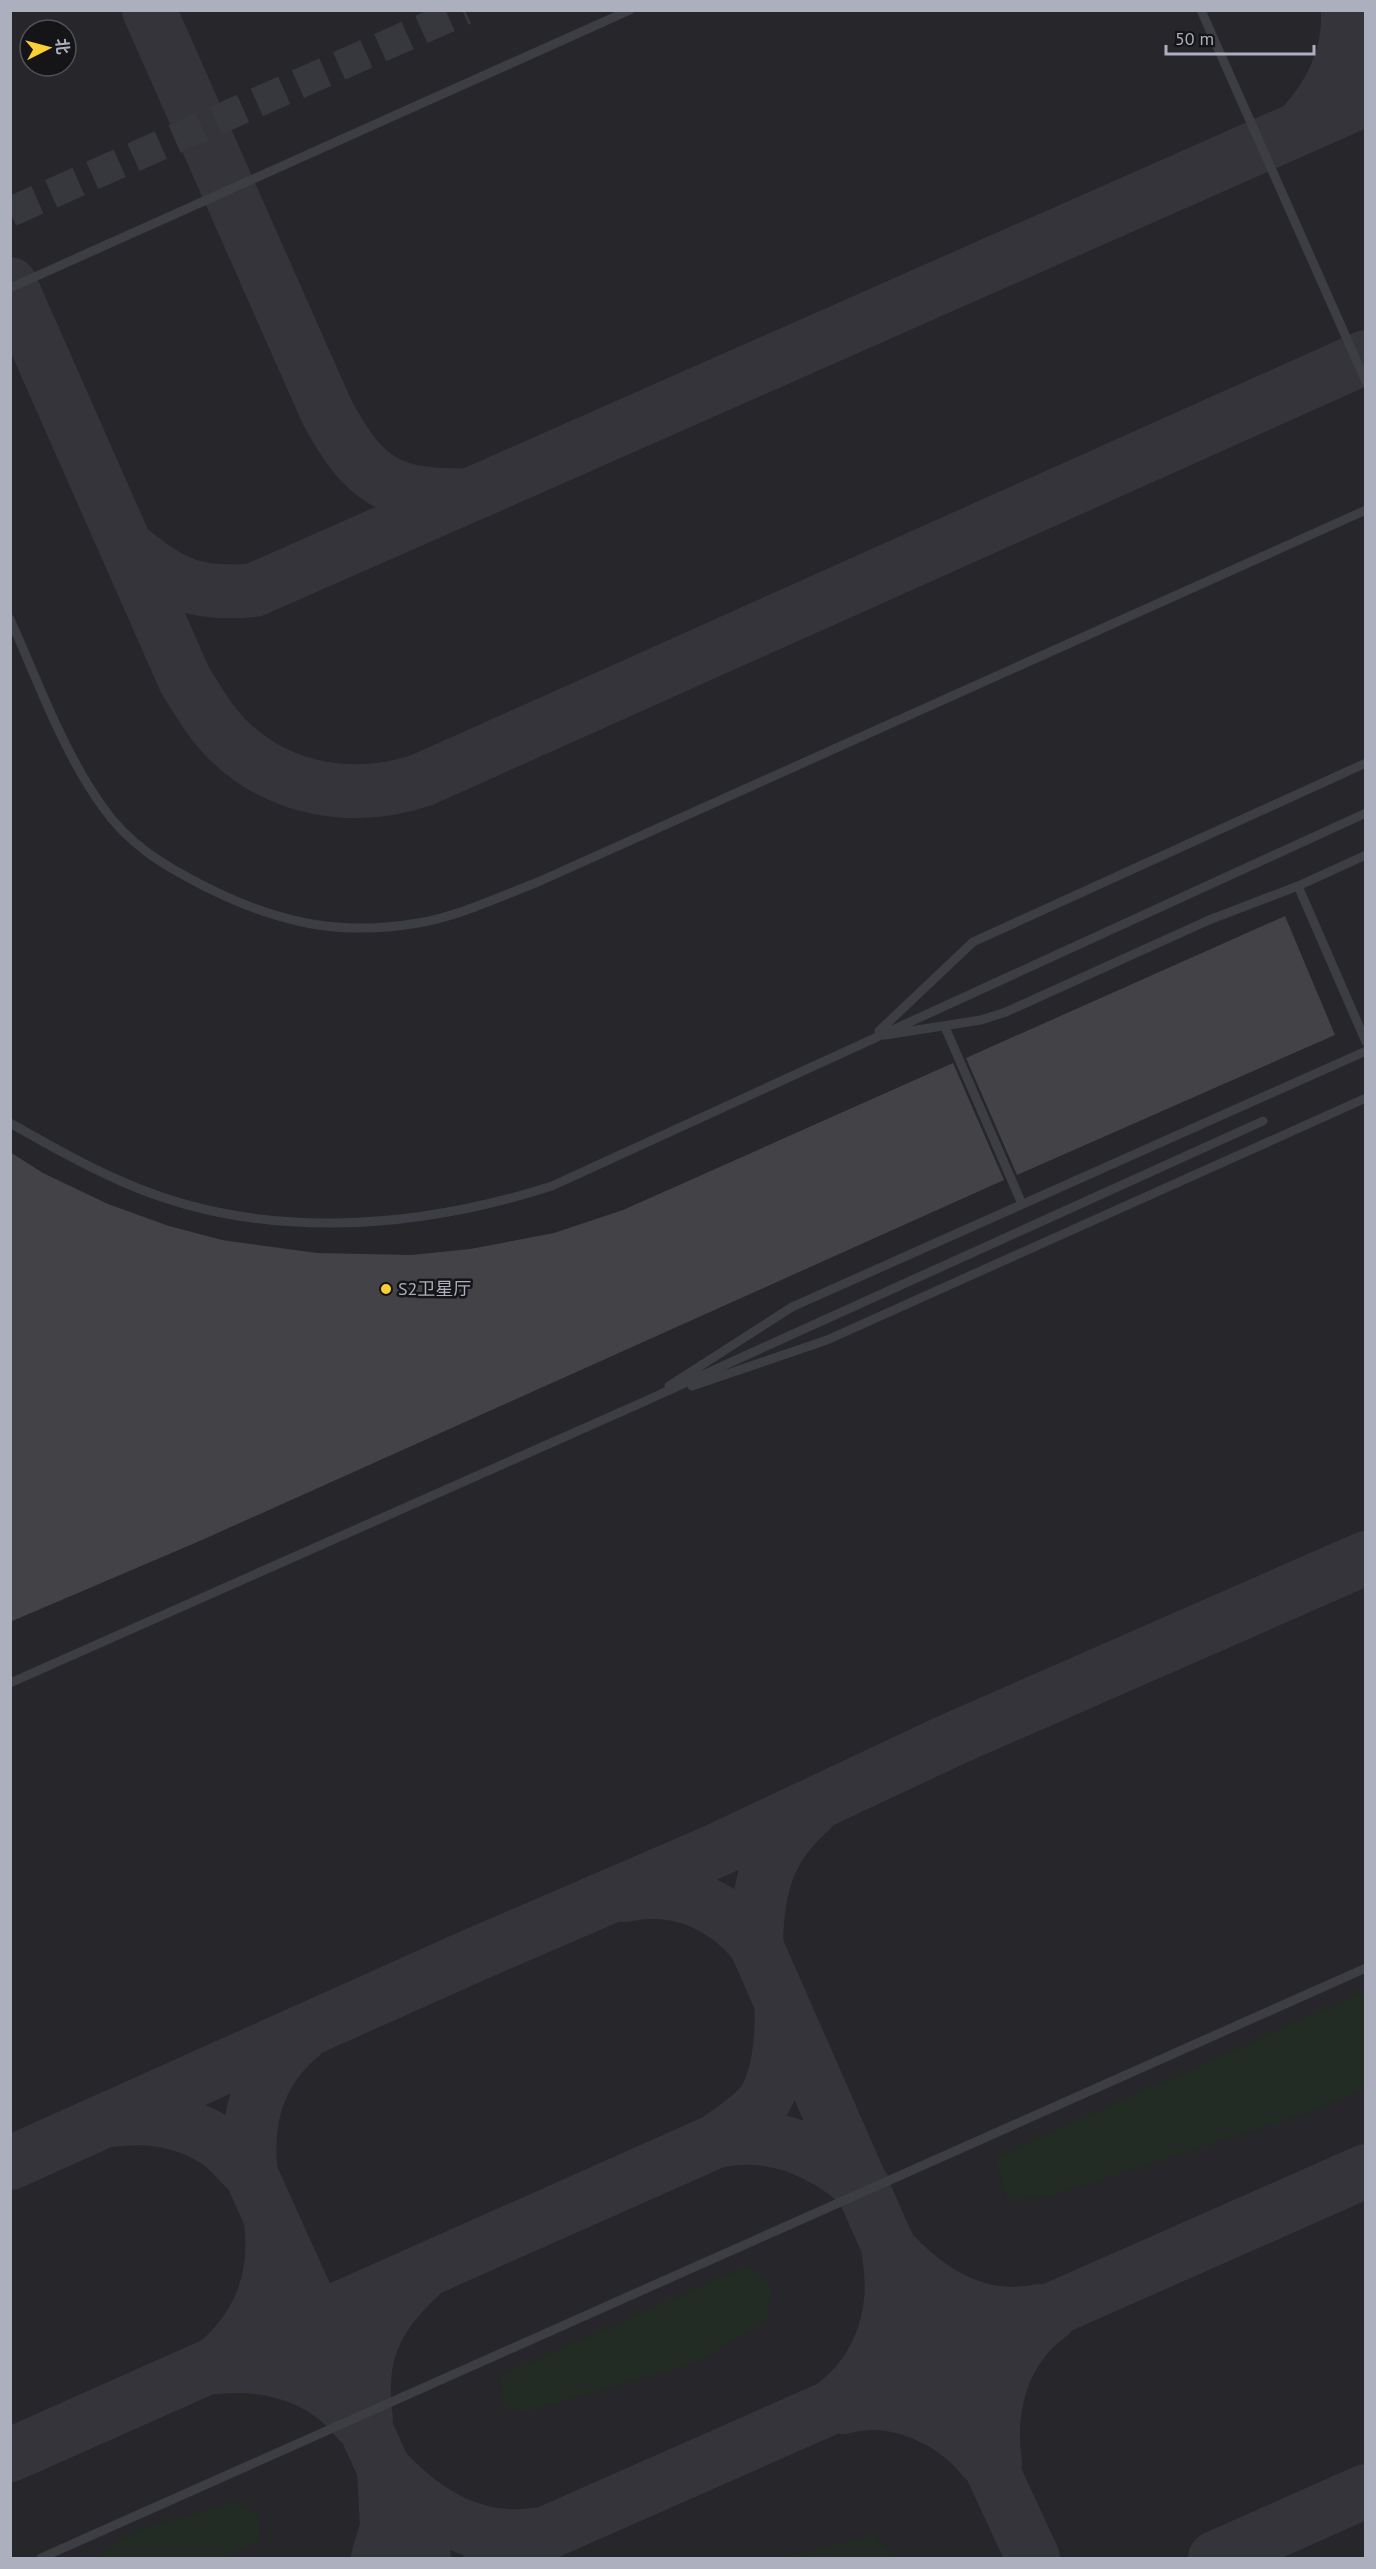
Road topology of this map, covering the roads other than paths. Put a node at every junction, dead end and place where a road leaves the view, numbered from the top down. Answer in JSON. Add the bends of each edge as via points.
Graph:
{"nodes":[{"id":1,"x":630,"y":10,"type":"edge"},
{"id":2,"x":1201,"y":10,"type":"edge"},
{"id":3,"x":10,"y":288,"type":"edge"},
{"id":4,"x":1365,"y":382,"type":"edge"},
{"id":5,"x":1365,"y":510,"type":"edge"},
{"id":6,"x":10,"y":619,"type":"edge"},
{"id":7,"x":1365,"y":763,"type":"edge"},
{"id":8,"x":1365,"y":813,"type":"edge"},
{"id":9,"x":1365,"y":855,"type":"edge"},
{"id":10,"x":1298,"y":886,"type":"junction"},
{"id":11,"x":945,"y":1027,"type":"junction"},
{"id":12,"x":874,"y":1037,"type":"junction"},
{"id":13,"x":1365,"y":1042,"type":"edge"},
{"id":14,"x":1365,"y":1051,"type":"edge"},
{"id":15,"x":1365,"y":1098,"type":"edge"},
{"id":16,"x":1263,"y":1121,"type":"dead end"},
{"id":17,"x":10,"y":1123,"type":"edge"},
{"id":18,"x":1022,"y":1204,"type":"junction"},
{"id":19,"x":642,"y":1403,"type":"junction"},
{"id":20,"x":10,"y":1683,"type":"edge"},
{"id":21,"x":1365,"y":1968,"type":"edge"},
{"id":22,"x":41,"y":2559,"type":"edge"}],
"edges":[{"from":1,"to":3,"type":"lane"},
{"from":2,"to":4,"type":"lane"},
{"from":5,"to":6,"type":"lane","via":[[538,882],[461,912],[419,923],[374,928],[331,929],[245,904],[155,860],[128,838],[79,771]]},
{"from":7,"to":12,"type":"lane","via":[[973,942]]},
{"from":8,"to":12,"type":"lane"},
{"from":9,"to":10,"type":"lane"},
{"from":10,"to":11,"type":"lane","via":[[1209,921],[1006,1012]]},
{"from":10,"to":13,"type":"lane"},
{"from":11,"to":12,"type":"lane"},
{"from":11,"to":18,"type":"lane"},
{"from":12,"to":17,"type":"lane","via":[[552,1186],[494,1205],[430,1216],[298,1223],[238,1215],[184,1203],[125,1183]]},
{"from":14,"to":18,"type":"lane"},
{"from":15,"to":19,"type":"lane","via":[[827,1340]]},
{"from":16,"to":19,"type":"lane"},
{"from":18,"to":19,"type":"lane","via":[[792,1307]]},
{"from":19,"to":20,"type":"lane"},
{"from":21,"to":22,"type":"lane"}]}
